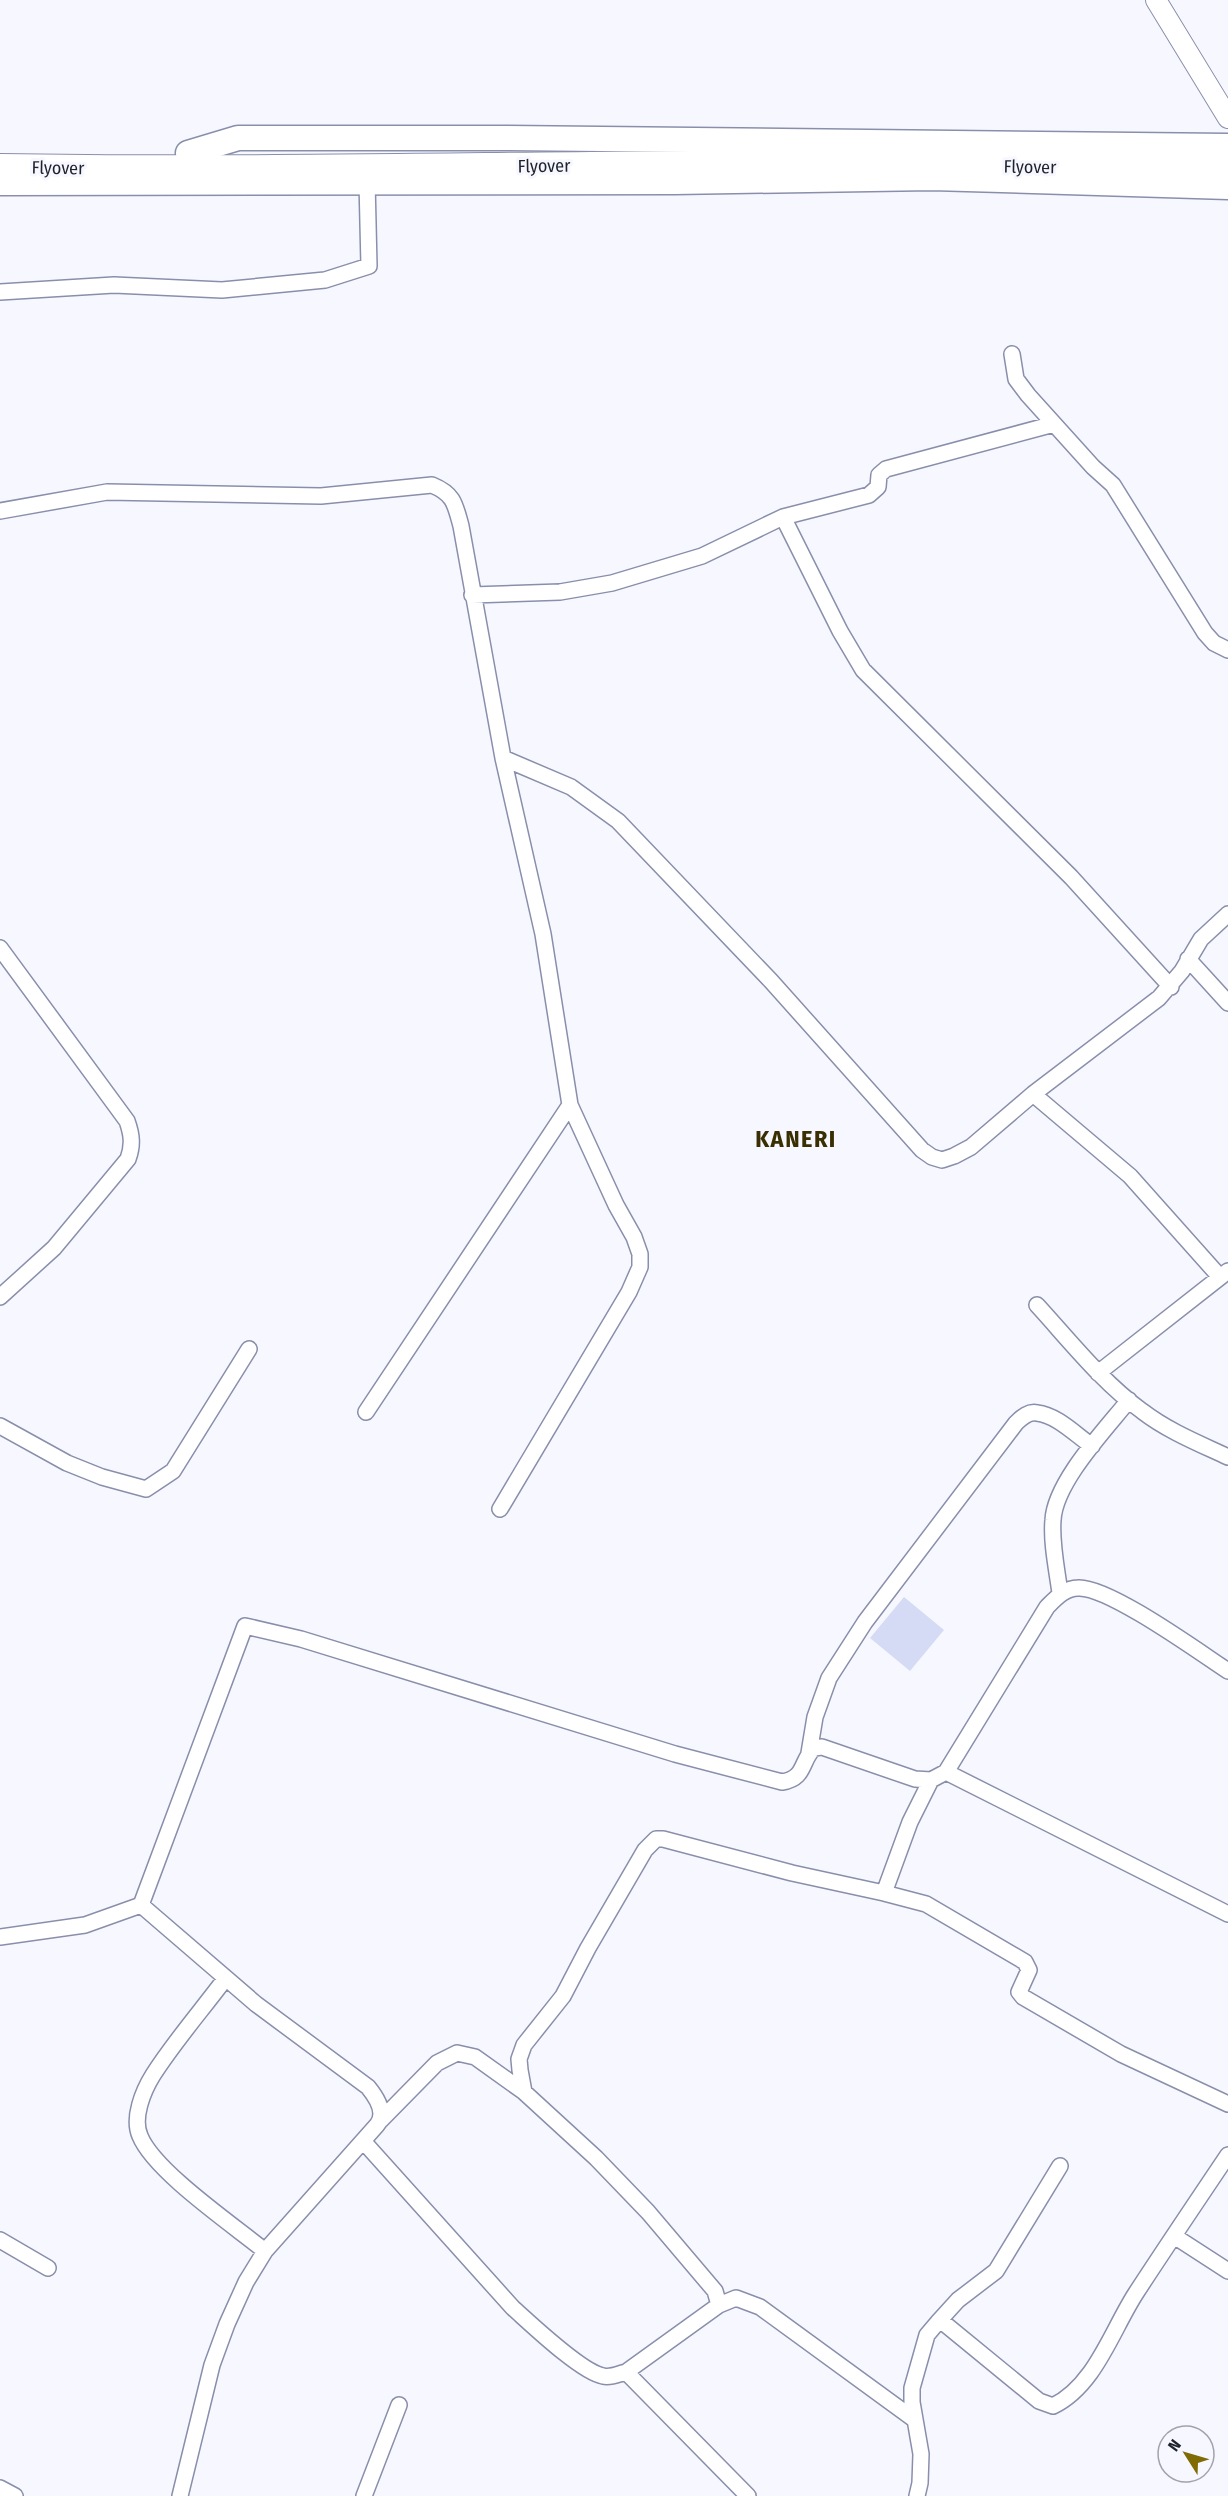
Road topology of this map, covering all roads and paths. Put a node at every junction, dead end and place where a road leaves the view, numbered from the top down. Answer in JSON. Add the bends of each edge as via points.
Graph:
{"nodes":[{"id":1,"x":1156,"y":0,"type":"edge"},
{"id":2,"x":1228,"y":118,"type":"edge"},
{"id":3,"x":1228,"y":146,"type":"edge"},
{"id":4,"x":0,"y":152,"type":"edge"},
{"id":5,"x":188,"y":153,"type":"junction"},
{"id":6,"x":0,"y":167,"type":"edge"},
{"id":7,"x":1228,"y":167,"type":"edge"},
{"id":8,"x":1089,"y":168,"type":"junction"},
{"id":9,"x":367,"y":181,"type":"junction"},
{"id":10,"x":0,"y":183,"type":"edge"},
{"id":11,"x":1228,"y":187,"type":"edge"},
{"id":12,"x":0,"y":292,"type":"edge"},
{"id":13,"x":1012,"y":354,"type":"dead end"},
{"id":14,"x":1054,"y":424,"type":"junction"},
{"id":15,"x":0,"y":511,"type":"edge"},
{"id":16,"x":783,"y":517,"type":"junction"},
{"id":17,"x":472,"y":595,"type":"junction"},
{"id":18,"x":1228,"y":650,"type":"edge"},
{"id":19,"x":502,"y":758,"type":"junction"},
{"id":20,"x":1228,"y":914,"type":"edge"},
{"id":21,"x":0,"y":948,"type":"edge"},
{"id":22,"x":1188,"y":959,"type":"junction"},
{"id":23,"x":1171,"y":987,"type":"junction"},
{"id":24,"x":1228,"y":1003,"type":"edge"},
{"id":25,"x":1033,"y":1094,"type":"junction"},
{"id":26,"x":570,"y":1105,"type":"junction"},
{"id":27,"x":1224,"y":1274,"type":"edge"},
{"id":28,"x":2,"y":1290,"type":"edge"},
{"id":29,"x":1037,"y":1305,"type":"dead end"},
{"id":30,"x":249,"y":1349,"type":"dead end"},
{"id":31,"x":1098,"y":1372,"type":"junction"},
{"id":32,"x":1129,"y":1400,"type":"junction"},
{"id":33,"x":366,"y":1412,"type":"dead end"},
{"id":34,"x":0,"y":1426,"type":"edge"},
{"id":35,"x":1092,"y":1446,"type":"junction"},
{"id":36,"x":1228,"y":1457,"type":"edge"},
{"id":37,"x":500,"y":1509,"type":"dead end"},
{"id":38,"x":1060,"y":1593,"type":"junction"},
{"id":39,"x":1228,"y":1671,"type":"edge"},
{"id":40,"x":809,"y":1753,"type":"junction"},
{"id":41,"x":946,"y":1772,"type":"junction"},
{"id":42,"x":931,"y":1780,"type":"junction"},
{"id":43,"x":884,"y":1893,"type":"junction"},
{"id":44,"x":141,"y":1905,"type":"junction"},
{"id":45,"x":1228,"y":1914,"type":"edge"},
{"id":46,"x":0,"y":1937,"type":"edge"},
{"id":47,"x":225,"y":1979,"type":"junction"},
{"id":48,"x":524,"y":2092,"type":"junction"},
{"id":49,"x":1228,"y":2104,"type":"edge"},
{"id":50,"x":381,"y":2120,"type":"junction"},
{"id":51,"x":363,"y":2141,"type":"junction"},
{"id":52,"x":1228,"y":2155,"type":"edge"},
{"id":53,"x":1059,"y":2166,"type":"dead end"},
{"id":54,"x":1174,"y":2236,"type":"junction"},
{"id":55,"x":0,"y":2240,"type":"edge"},
{"id":56,"x":265,"y":2251,"type":"junction"},
{"id":57,"x":48,"y":2268,"type":"dead end"},
{"id":58,"x":1228,"y":2271,"type":"edge"},
{"id":59,"x":718,"y":2305,"type":"junction"},
{"id":60,"x":939,"y":2322,"type":"junction"},
{"id":61,"x":626,"y":2372,"type":"junction"},
{"id":62,"x":399,"y":2405,"type":"dead end"},
{"id":63,"x":915,"y":2420,"type":"junction"},
{"id":64,"x":0,"y":2488,"type":"edge"},
{"id":65,"x":15,"y":2496,"type":"edge"},
{"id":66,"x":180,"y":2496,"type":"edge"},
{"id":67,"x":364,"y":2496,"type":"edge"},
{"id":68,"x":748,"y":2496,"type":"edge"},
{"id":69,"x":917,"y":2496,"type":"edge"}],
"edges":[{"from":1,"to":2,"type":"street"},
{"from":3,"to":5,"type":"main road","via":[[238,138]]},
{"from":4,"to":5,"type":"highway","name":"Flyover"},
{"from":5,"to":8,"type":"highway","name":"Flyover","via":[[989,154],[1068,158]]},
{"from":6,"to":8,"type":"highway","name":"Flyover","via":[[730,164]]},
{"from":7,"to":8,"type":"highway","name":"Flyover"},
{"from":9,"to":10,"type":"main road"},
{"from":9,"to":11,"type":"main road","via":[[932,178]]},
{"from":9,"to":12,"type":"street","via":[[369,266],[356,272],[325,280],[222,290],[114,285]]},
{"from":13,"to":14,"type":"street","via":[[1016,379]]},
{"from":14,"to":16,"type":"street","via":[[886,469],[879,475],[878,487],[869,495]]},
{"from":14,"to":18,"type":"street","via":[[1113,485],[1204,633]]},
{"from":15,"to":17,"type":"street","via":[[107,492],[321,496],[432,485],[446,491],[455,502]]},
{"from":16,"to":17,"type":"street","via":[[702,556],[612,583],[560,592]]},
{"from":16,"to":23,"type":"street","via":[[863,670],[1071,877]]},
{"from":17,"to":19,"type":"street"},
{"from":19,"to":25,"type":"street","via":[[571,787],[618,821],[932,1157],[942,1160],[970,1147]]},
{"from":19,"to":26,"type":"street","via":[[543,934]]},
{"from":20,"to":22,"type":"street","via":[[1201,939]]},
{"from":21,"to":28,"type":"street","via":[[127,1121],[133,1147],[128,1159],[54,1248]]},
{"from":22,"to":23,"type":"street"},
{"from":22,"to":24,"type":"street"},
{"from":23,"to":25,"type":"street"},
{"from":25,"to":27,"type":"street","via":[[1130,1176]]},
{"from":26,"to":33,"type":"street"},
{"from":26,"to":37,"type":"street","via":[[634,1237],[640,1267]]},
{"from":27,"to":31,"type":"street"},
{"from":29,"to":31,"type":"street"},
{"from":30,"to":34,"type":"street","via":[[173,1471],[146,1489],[67,1463]]},
{"from":31,"to":32,"type":"street"},
{"from":32,"to":35,"type":"street"},
{"from":32,"to":36,"type":"street","via":[[1174,1432]]},
{"from":35,"to":38,"type":"street","via":[[1056,1498],[1052,1520]]},
{"from":35,"to":40,"type":"street","via":[[1052,1418],[1036,1412],[1024,1415],[1016,1423],[865,1622],[829,1678],[815,1717]]},
{"from":38,"to":39,"type":"street","via":[[1077,1587],[1098,1591]]},
{"from":38,"to":41,"type":"street","via":[[1047,1607]]},
{"from":40,"to":42,"type":"street","via":[[822,1747],[915,1779]]},
{"from":40,"to":44,"type":"street","via":[[793,1780],[782,1782],[675,1754],[301,1639],[245,1626]]},
{"from":41,"to":42,"type":"street"},
{"from":41,"to":45,"type":"street"},
{"from":42,"to":43,"type":"street","via":[[910,1822]]},
{"from":43,"to":48,"type":"street","via":[[656,1839],[645,1850],[563,1996],[524,2045],[519,2059]]},
{"from":43,"to":49,"type":"street","via":[[926,1904],[1024,1962],[1029,1970],[1020,1988],[1023,1997],[1121,2054]]},
{"from":44,"to":46,"type":"street","via":[[86,1925]]},
{"from":44,"to":47,"type":"street"},
{"from":47,"to":50,"type":"street","via":[[368,2087],[378,2100]]},
{"from":47,"to":56,"type":"street","via":[[152,2076],[142,2099],[139,2134],[158,2164]]},
{"from":48,"to":50,"type":"street","via":[[475,2056],[457,2053],[437,2063]]},
{"from":48,"to":59,"type":"street","via":[[648,2212],[715,2291]]},
{"from":50,"to":51,"type":"street"},
{"from":51,"to":56,"type":"street"},
{"from":51,"to":61,"type":"street","via":[[513,2308],[589,2370],[609,2377]]},
{"from":52,"to":54,"type":"street"},
{"from":53,"to":60,"type":"street","via":[[996,2271],[958,2300]]},
{"from":54,"to":58,"type":"street"},
{"from":54,"to":60,"type":"street","via":[[1097,2363],[1067,2400],[1053,2406],[1039,2401]]},
{"from":55,"to":57,"type":"street"},
{"from":56,"to":66,"type":"street","via":[[232,2314],[212,2365]]},
{"from":59,"to":61,"type":"street"},
{"from":59,"to":63,"type":"street","via":[[736,2298],[760,2307]]},
{"from":60,"to":63,"type":"street","via":[[927,2335],[915,2374]]},
{"from":61,"to":68,"type":"street"},
{"from":62,"to":67,"type":"street"},
{"from":63,"to":69,"type":"street","via":[[921,2454]]},
{"from":64,"to":65,"type":"street"}]}
